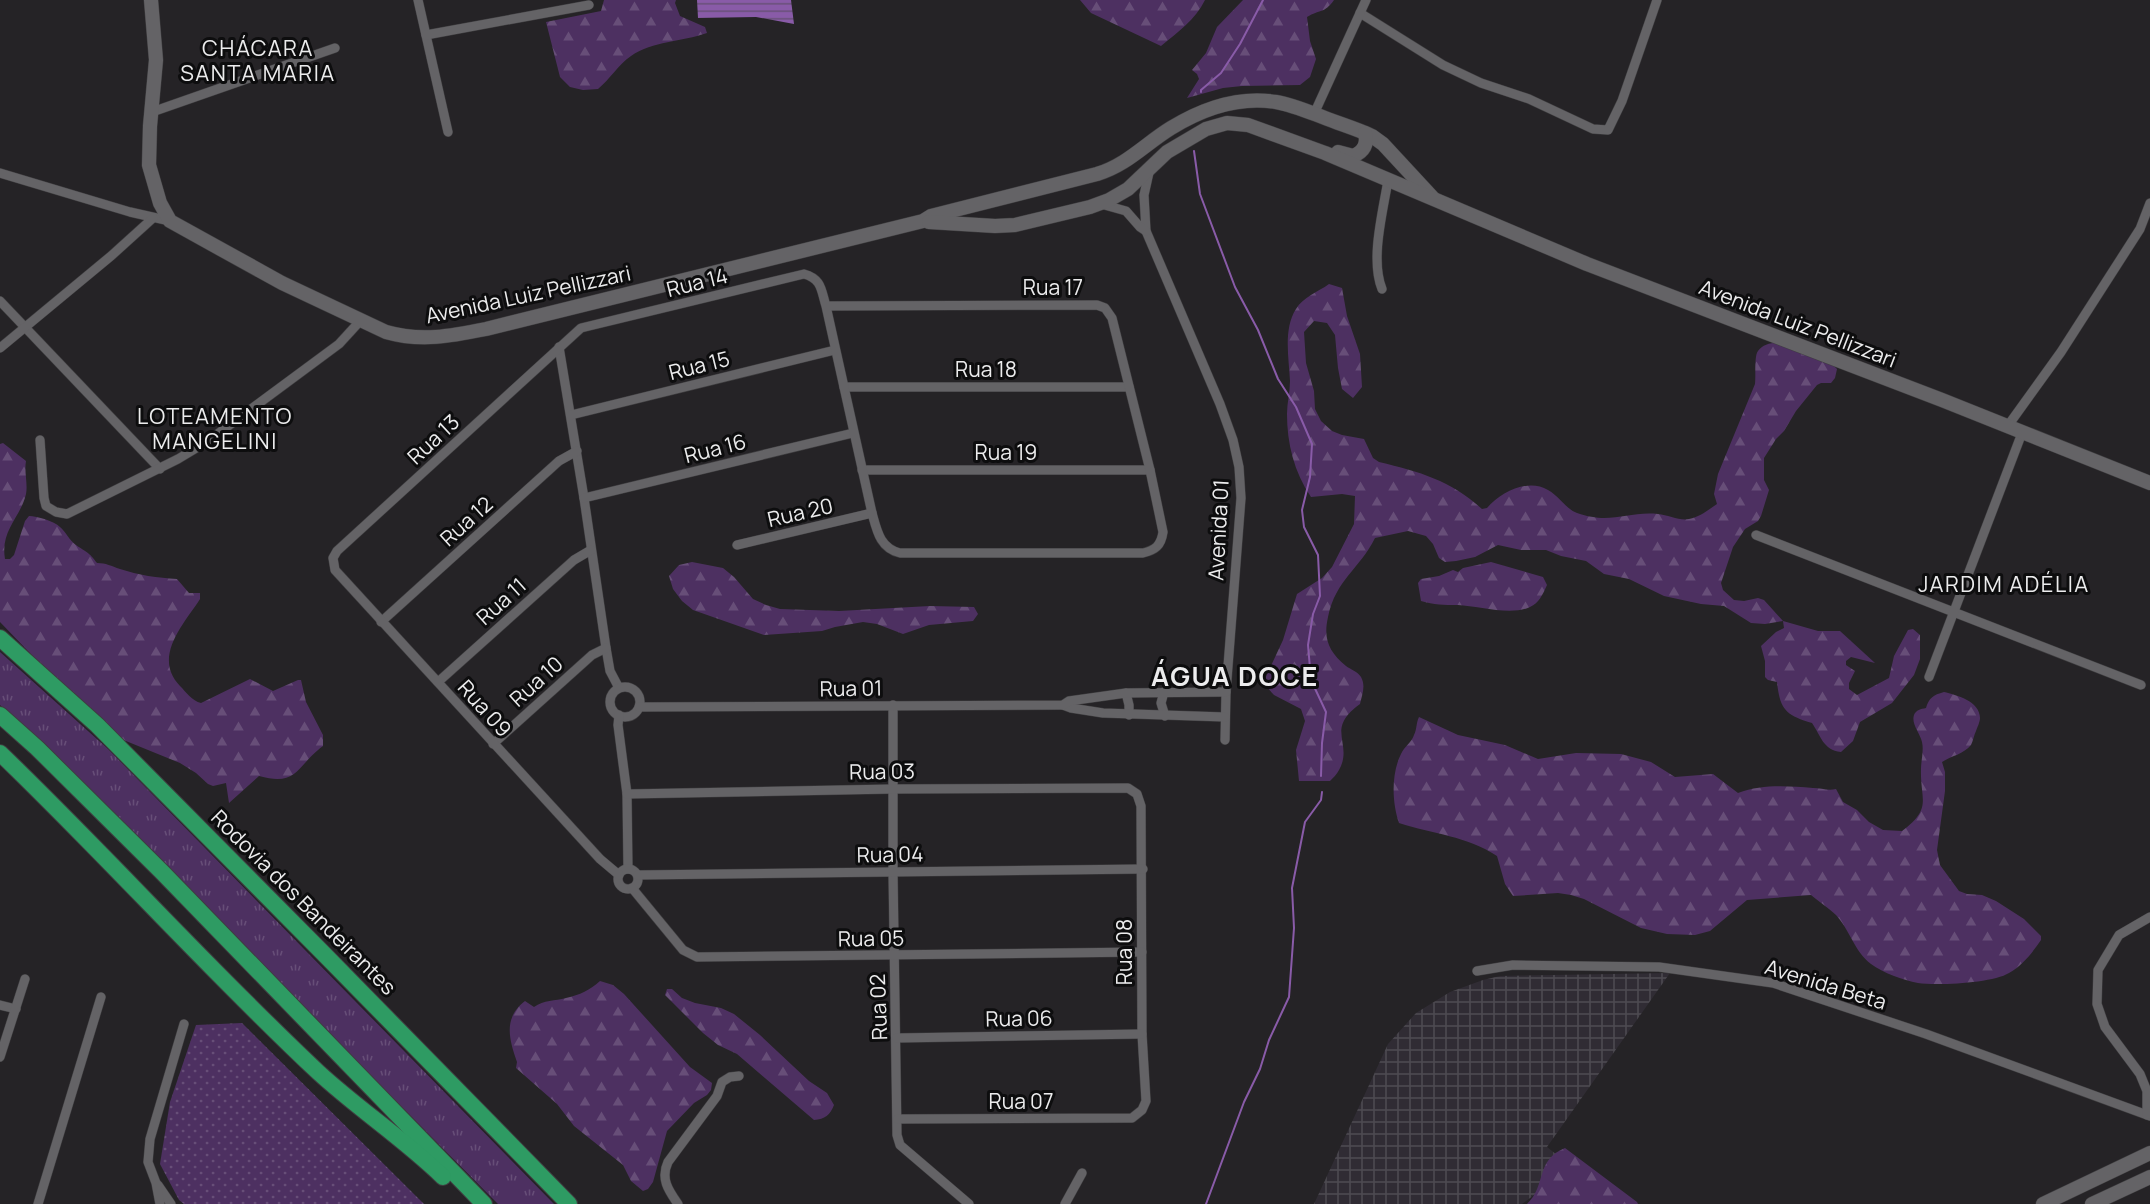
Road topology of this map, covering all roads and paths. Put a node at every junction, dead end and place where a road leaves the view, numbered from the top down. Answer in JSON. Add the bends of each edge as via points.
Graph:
{"nodes":[{"id":1,"x":151,"y":0,"type":"edge"},
{"id":2,"x":418,"y":0,"type":"edge"},
{"id":3,"x":1366,"y":0,"type":"edge"},
{"id":4,"x":1657,"y":0,"type":"edge"},
{"id":5,"x":589,"y":5,"type":"dead end"},
{"id":6,"x":1360,"y":13,"type":"junction"},
{"id":7,"x":426,"y":35,"type":"junction"},
{"id":8,"x":335,"y":48,"type":"dead end"},
{"id":9,"x":152,"y":112,"type":"junction"},
{"id":10,"x":1314,"y":114,"type":"junction"},
{"id":11,"x":448,"y":132,"type":"dead end"},
{"id":12,"x":1365,"y":133,"type":"junction"},
{"id":13,"x":1325,"y":153,"type":"junction"},
{"id":14,"x":1150,"y":168,"type":"junction"},
{"id":15,"x":0,"y":173,"type":"edge"},
{"id":16,"x":1388,"y":180,"type":"junction"},
{"id":17,"x":1004,"y":197,"type":"junction"},
{"id":18,"x":1433,"y":198,"type":"junction"},
{"id":19,"x":2150,"y":203,"type":"edge"},
{"id":20,"x":1100,"y":204,"type":"junction"},
{"id":21,"x":153,"y":218,"type":"junction"},
{"id":22,"x":170,"y":221,"type":"junction"},
{"id":23,"x":923,"y":221,"type":"junction"},
{"id":24,"x":1004,"y":225,"type":"junction"},
{"id":25,"x":1146,"y":231,"type":"junction"},
{"id":26,"x":1382,"y":289,"type":"dead end"},
{"id":27,"x":0,"y":301,"type":"edge"},
{"id":28,"x":826,"y":306,"type":"junction"},
{"id":29,"x":361,"y":320,"type":"junction"},
{"id":30,"x":26,"y":328,"type":"junction"},
{"id":31,"x":559,"y":347,"type":"junction"},
{"id":32,"x":0,"y":348,"type":"edge"},
{"id":33,"x":835,"y":350,"type":"junction"},
{"id":34,"x":843,"y":387,"type":"junction"},
{"id":35,"x":1129,"y":387,"type":"junction"},
{"id":36,"x":571,"y":415,"type":"junction"},
{"id":37,"x":2007,"y":427,"type":"junction"},
{"id":38,"x":853,"y":433,"type":"junction"},
{"id":39,"x":2022,"y":433,"type":"junction"},
{"id":40,"x":40,"y":440,"type":"dead end"},
{"id":41,"x":577,"y":451,"type":"junction"},
{"id":42,"x":160,"y":469,"type":"junction"},
{"id":43,"x":862,"y":470,"type":"junction"},
{"id":44,"x":1150,"y":470,"type":"junction"},
{"id":45,"x":2150,"y":483,"type":"edge"},
{"id":46,"x":584,"y":498,"type":"junction"},
{"id":47,"x":872,"y":513,"type":"junction"},
{"id":48,"x":1756,"y":535,"type":"dead end"},
{"id":49,"x":737,"y":545,"type":"dead end"},
{"id":50,"x":591,"y":550,"type":"junction"},
{"id":51,"x":333,"y":558,"type":"joint"},
{"id":52,"x":1953,"y":612,"type":"junction"},
{"id":53,"x":381,"y":622,"type":"junction"},
{"id":54,"x":0,"y":638,"type":"edge"},
{"id":55,"x":606,"y":648,"type":"junction"},
{"id":56,"x":1929,"y":677,"type":"dead end"},
{"id":57,"x":438,"y":682,"type":"junction"},
{"id":58,"x":2141,"y":685,"type":"dead end"},
{"id":59,"x":619,"y":688,"type":"junction"},
{"id":60,"x":1164,"y":692,"type":"junction"},
{"id":61,"x":1226,"y":692,"type":"junction"},
{"id":62,"x":1126,"y":693,"type":"junction"},
{"id":63,"x":1101,"y":696,"type":"junction"},
{"id":64,"x":893,"y":705,"type":"junction"},
{"id":65,"x":1063,"y":705,"type":"junction"},
{"id":66,"x":639,"y":707,"type":"junction"},
{"id":67,"x":1102,"y":713,"type":"junction"},
{"id":68,"x":1129,"y":714,"type":"junction"},
{"id":69,"x":0,"y":715,"type":"edge"},
{"id":70,"x":619,"y":715,"type":"junction"},
{"id":71,"x":1165,"y":716,"type":"junction"},
{"id":72,"x":1225,"y":717,"type":"junction"},
{"id":73,"x":1224,"y":740,"type":"dead end"},
{"id":74,"x":493,"y":744,"type":"junction"},
{"id":75,"x":0,"y":753,"type":"edge"},
{"id":76,"x":893,"y":789,"type":"junction"},
{"id":77,"x":627,"y":794,"type":"junction"},
{"id":78,"x":1137,"y":794,"type":"joint"},
{"id":79,"x":628,"y":869,"type":"junction"},
{"id":80,"x":1143,"y":869,"type":"junction"},
{"id":81,"x":893,"y":872,"type":"junction"},
{"id":82,"x":619,"y":875,"type":"junction"},
{"id":83,"x":638,"y":875,"type":"junction"},
{"id":84,"x":632,"y":888,"type":"junction"},
{"id":85,"x":2150,"y":916,"type":"edge"},
{"id":86,"x":1142,"y":952,"type":"junction"},
{"id":87,"x":894,"y":956,"type":"junction"},
{"id":88,"x":1477,"y":971,"type":"dead end"},
{"id":89,"x":25,"y":980,"type":"dead end"},
{"id":90,"x":101,"y":997,"type":"dead end"},
{"id":91,"x":0,"y":1005,"type":"edge"},
{"id":92,"x":16,"y":1010,"type":"junction"},
{"id":93,"x":184,"y":1024,"type":"dead end"},
{"id":94,"x":1143,"y":1034,"type":"junction"},
{"id":95,"x":897,"y":1038,"type":"junction"},
{"id":96,"x":0,"y":1057,"type":"edge"},
{"id":97,"x":739,"y":1076,"type":"dead end"},
{"id":98,"x":1142,"y":1110,"type":"joint"},
{"id":99,"x":2148,"y":1115,"type":"edge"},
{"id":100,"x":898,"y":1119,"type":"junction"},
{"id":101,"x":2150,"y":1153,"type":"edge"},
{"id":102,"x":1082,"y":1173,"type":"dead end"},
{"id":103,"x":2150,"y":1177,"type":"edge"},
{"id":104,"x":156,"y":1183,"type":"junction"},
{"id":105,"x":38,"y":1204,"type":"edge"},
{"id":106,"x":160,"y":1204,"type":"edge"},
{"id":107,"x":171,"y":1204,"type":"edge"},
{"id":108,"x":473,"y":1204,"type":"edge"},
{"id":109,"x":484,"y":1204,"type":"edge"},
{"id":110,"x":569,"y":1204,"type":"edge"},
{"id":111,"x":678,"y":1204,"type":"edge"},
{"id":112,"x":969,"y":1204,"type":"edge"},
{"id":113,"x":1065,"y":1204,"type":"edge"},
{"id":114,"x":2043,"y":1204,"type":"edge"},
{"id":115,"x":2092,"y":1204,"type":"edge"}],
"edges":[{"from":1,"to":9,"type":"main road","via":[[156,60]]},
{"from":2,"to":7,"type":"street"},
{"from":3,"to":6,"type":"street"},
{"from":4,"to":6,"type":"street","via":[[1608,130],[1593,129],[1529,99],[1481,83],[1443,65]]},
{"from":5,"to":7,"type":"street"},
{"from":6,"to":10,"type":"street"},
{"from":7,"to":11,"type":"street"},
{"from":8,"to":9,"type":"street"},
{"from":9,"to":22,"type":"main road","via":[[149,165],[160,203]]},
{"from":10,"to":12,"type":"main road","name":"Avenida Luiz Pellizzari"},
{"from":10,"to":17,"type":"main road","name":"Avenida Luiz Pellizzari","via":[[1285,104],[1259,101],[1207,109],[1114,168]]},
{"from":12,"to":13,"type":"main road","via":[[1366,145],[1360,154]]},
{"from":12,"to":18,"type":"main road","name":"Avenida Luiz Pellizzari","via":[[1383,144]]},
{"from":13,"to":14,"type":"main road","name":"Avenida Luiz Pellizzari","via":[[1260,128],[1227,123],[1206,129],[1173,147]]},
{"from":13,"to":16,"type":"main road","name":"Avenida Luiz Pellizzari"},
{"from":14,"to":20,"type":"main road","name":"Avenida Luiz Pellizzari","via":[[1128,189]]},
{"from":14,"to":25,"type":"street","name":"Avenida 01","via":[[1144,195]]},
{"from":15,"to":21,"type":"street"},
{"from":16,"to":18,"type":"main road","name":"Avenida Luiz Pellizzari"},
{"from":16,"to":26,"type":"street","via":[[1377,259]]},
{"from":17,"to":23,"type":"main road","name":"Avenida Luiz Pellizzari"},
{"from":17,"to":24,"type":"main road","via":[[998,210]]},
{"from":18,"to":37,"type":"main road","name":"Avenida Luiz Pellizzari","via":[[1587,264]]},
{"from":19,"to":37,"type":"street","via":[[2140,229],[2061,352]]},
{"from":20,"to":24,"type":"main road","name":"Avenida Luiz Pellizzari"},
{"from":20,"to":25,"type":"street","name":"Avenida 01","via":[[1126,211]]},
{"from":21,"to":22,"type":"street"},
{"from":21,"to":30,"type":"street"},
{"from":22,"to":29,"type":"main road","name":"Avenida Luiz Pellizzari","via":[[282,283]]},
{"from":23,"to":24,"type":"main road","name":"Avenida Luiz Pellizzari"},
{"from":23,"to":29,"type":"main road","name":"Avenida Luiz Pellizzari","via":[[441,338],[400,336]]},
{"from":25,"to":61,"type":"street","name":"Avenida 01","via":[[1220,404],[1239,467],[1241,498]]},
{"from":27,"to":30,"type":"street"},
{"from":28,"to":31,"type":"street","name":"Rua 14","via":[[820,285],[814,277],[804,274],[581,328]]},
{"from":28,"to":33,"type":"street"},
{"from":28,"to":35,"type":"street","name":"Rua 17","via":[[1097,305],[1112,318]]},
{"from":29,"to":42,"type":"street","via":[[339,344],[234,423]]},
{"from":30,"to":32,"type":"street"},
{"from":30,"to":42,"type":"street"},
{"from":31,"to":36,"type":"street"},
{"from":31,"to":51,"type":"street","name":"Rua 13"},
{"from":33,"to":34,"type":"street"},
{"from":33,"to":36,"type":"street","name":"Rua 15"},
{"from":34,"to":35,"type":"street","name":"Rua 18"},
{"from":34,"to":38,"type":"street"},
{"from":35,"to":44,"type":"street","name":"Rua 17"},
{"from":36,"to":41,"type":"street"},
{"from":37,"to":39,"type":"main road","name":"Avenida Luiz Pellizzari"},
{"from":38,"to":43,"type":"street"},
{"from":38,"to":46,"type":"street","name":"Rua 16"},
{"from":39,"to":45,"type":"main road","name":"Avenida Luiz Pellizzari"},
{"from":39,"to":52,"type":"street"},
{"from":40,"to":42,"type":"street","via":[[44,498],[46,506],[56,513],[67,514]]},
{"from":41,"to":46,"type":"street"},
{"from":41,"to":53,"type":"street","name":"Rua 12","via":[[559,461]]},
{"from":43,"to":44,"type":"street","name":"Rua 19"},
{"from":43,"to":47,"type":"street"},
{"from":44,"to":47,"type":"street","name":"Rua 17","via":[[1163,532],[1159,546],[1143,553],[900,554],[880,539]]},
{"from":46,"to":50,"type":"street"},
{"from":47,"to":49,"type":"street","name":"Rua 20"},
{"from":48,"to":52,"type":"street"},
{"from":50,"to":55,"type":"street"},
{"from":50,"to":57,"type":"street","name":"Rua 11","via":[[574,560]]},
{"from":51,"to":53,"type":"street","name":"Rua 09","via":[[335,570]]},
{"from":52,"to":56,"type":"street"},
{"from":52,"to":58,"type":"street"},
{"from":53,"to":57,"type":"street","name":"Rua 09"},
{"from":54,"to":110,"type":"highway","name":"Rodovia dos Bandeirantes","via":[[97,725]]},
{"from":55,"to":59,"type":"street","via":[[610,671]]},
{"from":55,"to":74,"type":"street","name":"Rua 10","via":[[592,655]]},
{"from":57,"to":74,"type":"street","name":"Rua 09"},
{"from":59,"to":66,"type":"street","via":[[635,691]]},
{"from":59,"to":70,"type":"street","via":[[610,702]]},
{"from":60,"to":61,"type":"street"},
{"from":60,"to":62,"type":"street"},
{"from":60,"to":71,"type":"street","via":[[1161,703]]},
{"from":61,"to":72,"type":"street","name":"Avenida 01"},
{"from":62,"to":63,"type":"street"},
{"from":62,"to":68,"type":"street"},
{"from":63,"to":65,"type":"street"},
{"from":63,"to":67,"type":"street"},
{"from":64,"to":65,"type":"street","name":"Rua 01"},
{"from":64,"to":66,"type":"street","name":"Rua 01"},
{"from":64,"to":76,"type":"street","name":"Rua 02"},
{"from":65,"to":67,"type":"street"},
{"from":66,"to":70,"type":"street","via":[[631,715]]},
{"from":67,"to":68,"type":"street"},
{"from":68,"to":71,"type":"street"},
{"from":69,"to":109,"type":"highway","via":[[170,880]]},
{"from":70,"to":77,"type":"street"},
{"from":71,"to":72,"type":"street"},
{"from":72,"to":73,"type":"street","name":"Avenida 01"},
{"from":74,"to":82,"type":"street","name":"Rua 09"},
{"from":75,"to":108,"type":"highway","via":[[320,1074]]},
{"from":76,"to":77,"type":"street","name":"Rua 03"},
{"from":76,"to":78,"type":"street","name":"Rua 03","via":[[1128,788]]},
{"from":76,"to":81,"type":"street","name":"Rua 02"},
{"from":77,"to":79,"type":"street"},
{"from":78,"to":80,"type":"street","name":"Rua 08","via":[[1141,806]]},
{"from":79,"to":82,"type":"street"},
{"from":79,"to":83,"type":"street"},
{"from":80,"to":81,"type":"street","name":"Rua 04"},
{"from":80,"to":86,"type":"street","name":"Rua 08"},
{"from":81,"to":83,"type":"street","name":"Rua 04"},
{"from":81,"to":87,"type":"street","name":"Rua 02"},
{"from":82,"to":84,"type":"street","via":[[621,886]]},
{"from":83,"to":84,"type":"street","via":[[638,883]]},
{"from":84,"to":87,"type":"street","name":"Rua 05","via":[[683,950],[697,957]]},
{"from":85,"to":99,"type":"street","via":[[2119,935],[2098,970],[2097,1004],[2105,1027],[2140,1074],[2147,1091]]},
{"from":86,"to":87,"type":"street","name":"Rua 05"},
{"from":86,"to":94,"type":"street","name":"Rua 08"},
{"from":87,"to":95,"type":"street","name":"Rua 02"},
{"from":88,"to":99,"type":"street","name":"Avenida Beta","via":[[1512,965],[1659,967],[1773,984],[1937,1038]]},
{"from":89,"to":92,"type":"street"},
{"from":90,"to":105,"type":"street"},
{"from":91,"to":92,"type":"street"},
{"from":92,"to":96,"type":"street"},
{"from":93,"to":104,"type":"street","via":[[150,1139],[148,1162]]},
{"from":94,"to":95,"type":"street","name":"Rua 06"},
{"from":94,"to":98,"type":"street","name":"Rua 08","via":[[1146,1101]]},
{"from":95,"to":100,"type":"street","name":"Rua 02"},
{"from":97,"to":111,"type":"street","via":[[723,1082],[664,1170],[668,1190]]},
{"from":98,"to":100,"type":"street","name":"Rua 07","via":[[1132,1118]]},
{"from":100,"to":112,"type":"street","name":"Rua 02","via":[[900,1145]]},
{"from":101,"to":114,"type":"main road"},
{"from":102,"to":113,"type":"street"},
{"from":103,"to":115,"type":"main road"},
{"from":104,"to":106,"type":"street"},
{"from":104,"to":107,"type":"street"}]}
